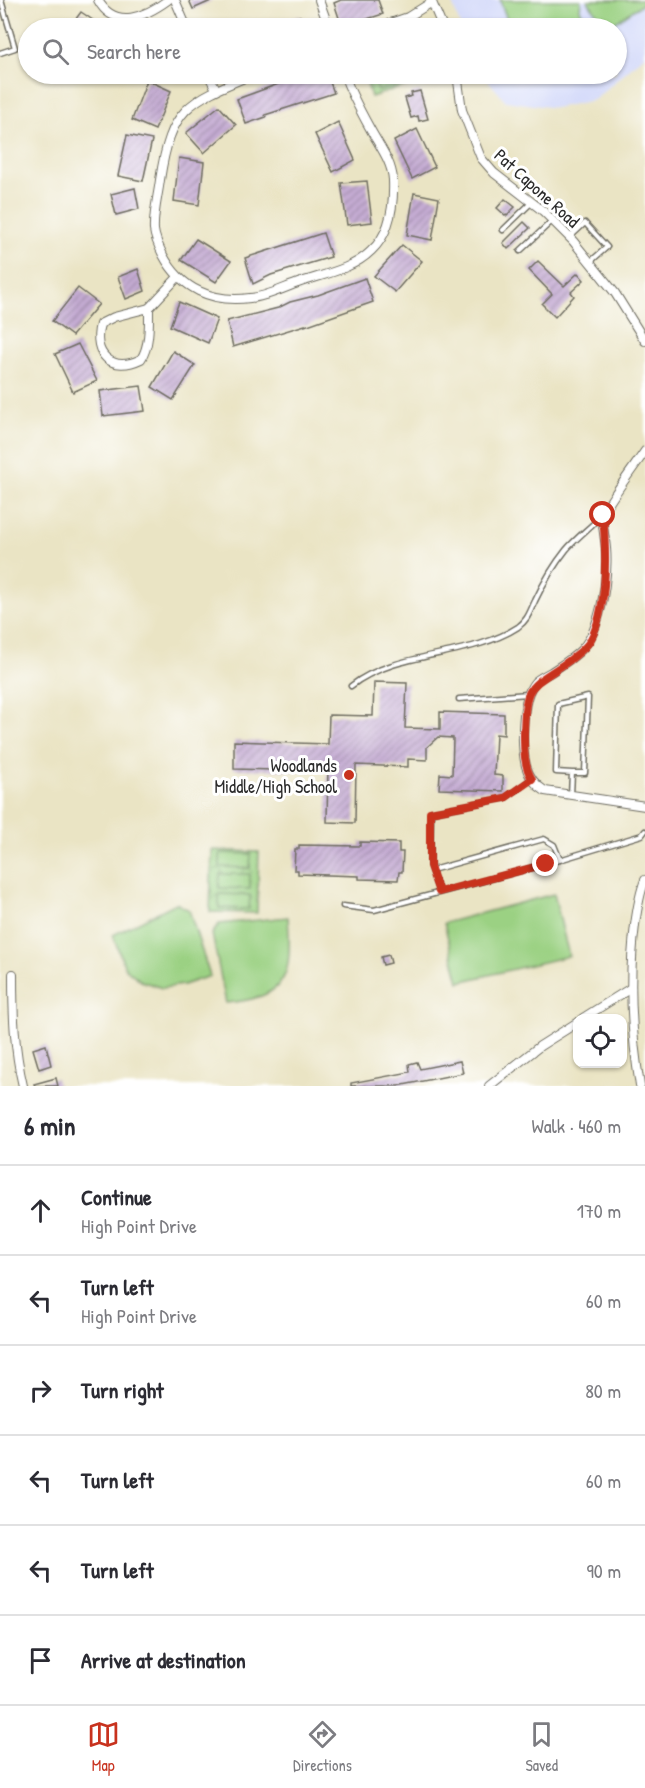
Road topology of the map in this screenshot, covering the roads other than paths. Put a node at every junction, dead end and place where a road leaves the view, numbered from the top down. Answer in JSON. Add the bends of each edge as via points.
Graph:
{"nodes":[{"id":1,"x":1,"y":0,"type":"edge"},
{"id":2,"x":98,"y":0,"type":"edge"},
{"id":3,"x":168,"y":0,"type":"edge"},
{"id":4,"x":175,"y":0,"type":"edge"},
{"id":5,"x":319,"y":0,"type":"edge"},
{"id":6,"x":431,"y":1,"type":"edge"},
{"id":7,"x":183,"y":18,"type":"edge"},
{"id":8,"x":325,"y":18,"type":"edge"},
{"id":9,"x":405,"y":18,"type":"edge"},
{"id":10,"x":438,"y":18,"type":"edge"},
{"id":11,"x":0,"y":53,"type":"edge"},
{"id":12,"x":213,"y":84,"type":"edge"},
{"id":13,"x":229,"y":84,"type":"edge"},
{"id":14,"x":347,"y":84,"type":"edge"},
{"id":15,"x":458,"y":84,"type":"edge"},
{"id":16,"x":216,"y":89,"type":"junction"},
{"id":17,"x":532,"y":202,"type":"junction"},
{"id":18,"x":552,"y":221,"type":"junction"},
{"id":19,"x":503,"y":230,"type":"dead end"},
{"id":20,"x":569,"y":237,"type":"junction"},
{"id":21,"x":520,"y":251,"type":"dead end"},
{"id":22,"x":590,"y":262,"type":"junction"},
{"id":23,"x":178,"y":277,"type":"junction"},
{"id":24,"x":149,"y":308,"type":"junction"},
{"id":25,"x":645,"y":341,"type":"edge"},
{"id":26,"x":645,"y":451,"type":"edge"},
{"id":27,"x":603,"y":515,"type":"junction"},
{"id":28,"x":351,"y":686,"type":"dead end"},
{"id":29,"x":528,"y":694,"type":"junction"},
{"id":30,"x":459,"y":699,"type":"dead end"},
{"id":31,"x":573,"y":773,"type":"junction"},
{"id":32,"x":532,"y":779,"type":"junction"},
{"id":33,"x":571,"y":796,"type":"junction"},
{"id":34,"x":645,"y":806,"type":"edge"},
{"id":35,"x":645,"y":831,"type":"edge"},
{"id":36,"x":560,"y":860,"type":"junction"},
{"id":37,"x":432,"y":870,"type":"junction"},
{"id":38,"x":645,"y":880,"type":"edge"},
{"id":39,"x":439,"y":892,"type":"junction"},
{"id":40,"x":343,"y":906,"type":"dead end"},
{"id":41,"x":13,"y":974,"type":"dead end"},
{"id":42,"x":630,"y":988,"type":"junction"},
{"id":43,"x":589,"y":1014,"type":"edge"},
{"id":44,"x":573,"y":1025,"type":"edge"},
{"id":45,"x":23,"y":1086,"type":"edge"},
{"id":46,"x":489,"y":1086,"type":"edge"},
{"id":47,"x":640,"y":1086,"type":"edge"}],
"edges":[{"from":1,"to":11,"type":"lane","via":[[15,48]]},
{"from":2,"to":3,"type":"street","via":[[111,14],[127,18],[142,16]]},
{"from":4,"to":7,"type":"street"},
{"from":5,"to":8,"type":"street"},
{"from":6,"to":9,"type":"street"},
{"from":6,"to":10,"type":"street"},
{"from":12,"to":16,"type":"street"},
{"from":13,"to":16,"type":"street"},
{"from":14,"to":23,"type":"street","via":[[392,171],[393,207],[373,250],[344,268],[252,298],[226,299],[200,292]]},
{"from":15,"to":17,"type":"street","name":"Pat Capone Road","via":[[462,110],[481,158]]},
{"from":16,"to":23,"type":"street","via":[[185,110],[174,124],[164,151],[154,229],[157,243]]},
{"from":17,"to":18,"type":"street","name":"Pat Capone Road"},
{"from":17,"to":19,"type":"lane"},
{"from":18,"to":20,"type":"street","name":"Pat Capone Road"},
{"from":18,"to":21,"type":"lane"},
{"from":20,"to":22,"type":"street","name":"Pat Capone Road"},
{"from":20,"to":22,"type":"lane","via":[[585,223],[607,248]]},
{"from":22,"to":25,"type":"street","name":"Pat Capone Road"},
{"from":23,"to":24,"type":"street"},
{"from":24,"to":24,"type":"street","via":[[145,353],[123,363],[110,361],[97,345],[100,324]]},
{"from":26,"to":27,"type":"street"},
{"from":27,"to":28,"type":"lane","via":[[566,550],[526,620],[518,627],[443,654],[387,667],[365,675]]},
{"from":27,"to":29,"type":"street","via":[[604,584],[590,641],[536,682]]},
{"from":29,"to":30,"type":"lane"},
{"from":29,"to":32,"type":"street","via":[[524,748]]},
{"from":31,"to":31,"type":"lane","via":[[556,772],[558,704],[588,697],[585,773]]},
{"from":31,"to":33,"type":"lane"},
{"from":32,"to":33,"type":"street","via":[[545,791]]},
{"from":32,"to":37,"type":"lane","via":[[505,798],[430,812]]},
{"from":33,"to":34,"type":"street"},
{"from":35,"to":36,"type":"lane"},
{"from":36,"to":37,"type":"lane","via":[[554,845],[544,839]]},
{"from":36,"to":39,"type":"lane"},
{"from":37,"to":39,"type":"lane"},
{"from":38,"to":42,"type":"street","via":[[638,902]]},
{"from":39,"to":40,"type":"lane","via":[[374,910]]},
{"from":41,"to":45,"type":"street","via":[[13,1025]]},
{"from":42,"to":43,"type":"street"},
{"from":42,"to":47,"type":"street"},
{"from":44,"to":46,"type":"street"}]}
